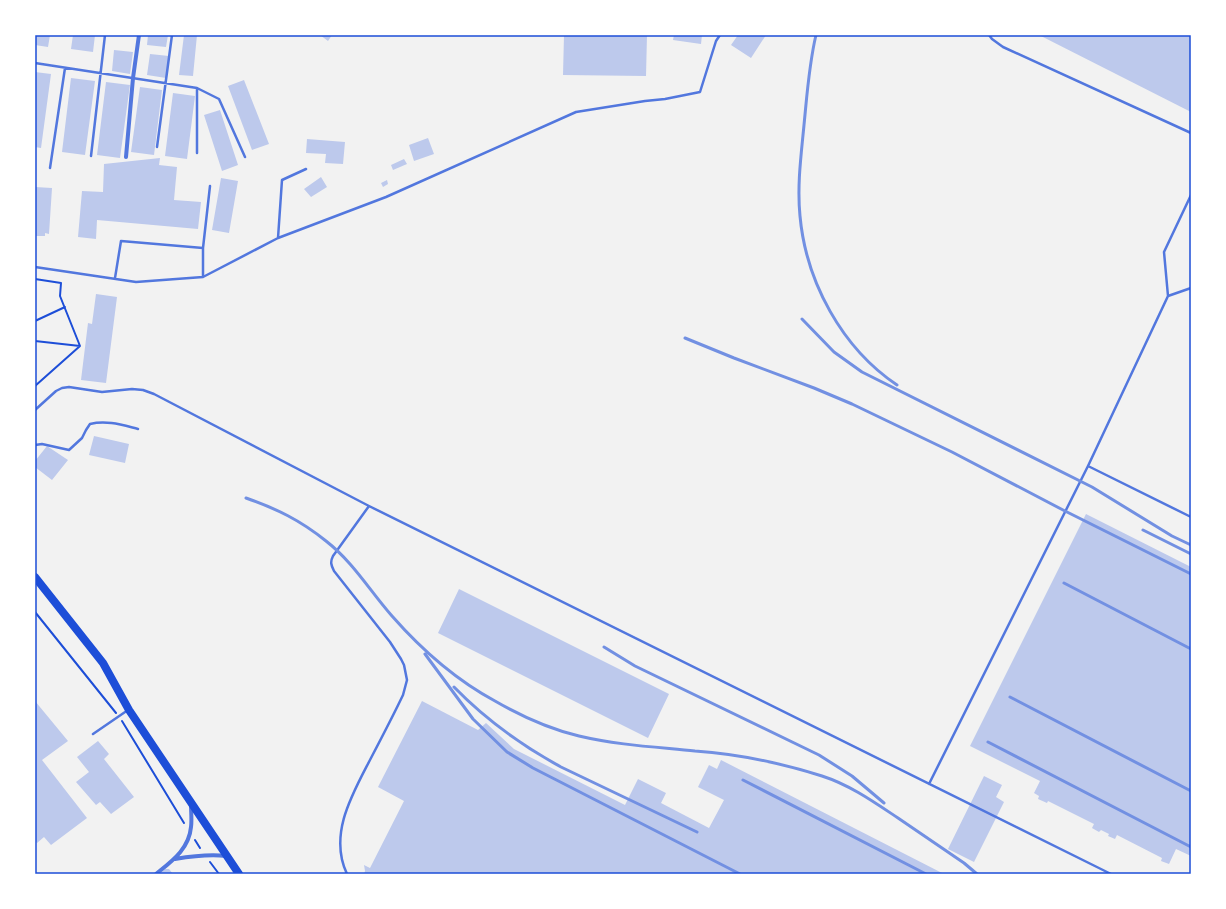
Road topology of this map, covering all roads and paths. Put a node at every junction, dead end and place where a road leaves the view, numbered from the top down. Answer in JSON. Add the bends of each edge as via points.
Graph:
{"nodes":[{"id":1,"x":105,"y":35,"type":"edge"},
{"id":2,"x":139,"y":35,"type":"edge"},
{"id":3,"x":172,"y":35,"type":"edge"},
{"id":4,"x":720,"y":35,"type":"edge"},
{"id":5,"x":989,"y":35,"type":"edge"},
{"id":6,"x":35,"y":64,"type":"edge"},
{"id":7,"x":65,"y":68,"type":"junction"},
{"id":8,"x":101,"y":73,"type":"junction"},
{"id":9,"x":133,"y":78,"type":"junction"},
{"id":10,"x":166,"y":83,"type":"junction"},
{"id":11,"x":197,"y":88,"type":"junction"},
{"id":12,"x":1191,"y":133,"type":"edge"},
{"id":13,"x":157,"y":147,"type":"dead end"},
{"id":14,"x":198,"y":153,"type":"dead end"},
{"id":15,"x":91,"y":156,"type":"dead end"},
{"id":16,"x":126,"y":157,"type":"dead end"},
{"id":17,"x":245,"y":158,"type":"dead end"},
{"id":18,"x":50,"y":168,"type":"dead end"},
{"id":19,"x":306,"y":169,"type":"dead end"},
{"id":20,"x":210,"y":186,"type":"dead end"},
{"id":21,"x":1191,"y":195,"type":"edge"},
{"id":22,"x":278,"y":238,"type":"junction"},
{"id":23,"x":203,"y":248,"type":"junction"},
{"id":24,"x":35,"y":267,"type":"edge"},
{"id":25,"x":203,"y":277,"type":"junction"},
{"id":26,"x":115,"y":278,"type":"junction"},
{"id":27,"x":35,"y":279,"type":"edge"},
{"id":28,"x":1191,"y":288,"type":"edge"},
{"id":29,"x":1168,"y":296,"type":"junction"},
{"id":30,"x":65,"y":307,"type":"junction"},
{"id":31,"x":35,"y":321,"type":"edge"},
{"id":32,"x":36,"y":341,"type":"edge"},
{"id":33,"x":80,"y":346,"type":"junction"},
{"id":34,"x":35,"y":386,"type":"edge"},
{"id":35,"x":35,"y":410,"type":"edge"},
{"id":36,"x":138,"y":429,"type":"dead end"},
{"id":37,"x":35,"y":445,"type":"edge"},
{"id":38,"x":1088,"y":466,"type":"junction"},
{"id":39,"x":369,"y":506,"type":"junction"},
{"id":40,"x":1191,"y":517,"type":"edge"},
{"id":41,"x":35,"y":577,"type":"edge"},
{"id":42,"x":35,"y":612,"type":"edge"},
{"id":43,"x":129,"y":710,"type":"junction"},
{"id":44,"x":119,"y":716,"type":"junction"},
{"id":45,"x":92,"y":734,"type":"dead end"},
{"id":46,"x":929,"y":784,"type":"junction"},
{"id":47,"x":191,"y":803,"type":"junction"},
{"id":48,"x":190,"y":833,"type":"junction"},
{"id":49,"x":205,"y":855,"type":"junction"},
{"id":50,"x":227,"y":856,"type":"junction"},
{"id":51,"x":175,"y":859,"type":"junction"},
{"id":52,"x":1103,"y":870,"type":"junction"},
{"id":53,"x":156,"y":874,"type":"edge"},
{"id":54,"x":219,"y":874,"type":"edge"},
{"id":55,"x":239,"y":874,"type":"edge"},
{"id":56,"x":347,"y":874,"type":"edge"},
{"id":57,"x":1101,"y":874,"type":"edge"},
{"id":58,"x":1111,"y":874,"type":"edge"}],
"edges":[{"from":1,"to":8,"type":"lane"},
{"from":2,"to":9,"type":"street"},
{"from":3,"to":10,"type":"lane"},
{"from":4,"to":22,"type":"lane","via":[[700,92],[576,112],[386,197]]},
{"from":5,"to":12,"type":"lane","via":[[1002,47]]},
{"from":6,"to":7,"type":"lane"},
{"from":7,"to":8,"type":"lane"},
{"from":7,"to":18,"type":"lane"},
{"from":8,"to":9,"type":"lane"},
{"from":8,"to":15,"type":"lane"},
{"from":9,"to":10,"type":"lane"},
{"from":9,"to":16,"type":"street"},
{"from":10,"to":11,"type":"lane"},
{"from":10,"to":13,"type":"lane"},
{"from":11,"to":14,"type":"lane"},
{"from":11,"to":17,"type":"lane","via":[[219,99]]},
{"from":19,"to":22,"type":"lane","via":[[282,180]]},
{"from":20,"to":23,"type":"lane"},
{"from":21,"to":29,"type":"lane","via":[[1164,252]]},
{"from":22,"to":25,"type":"lane"},
{"from":23,"to":25,"type":"lane"},
{"from":23,"to":26,"type":"lane","via":[[121,241]]},
{"from":24,"to":26,"type":"lane"},
{"from":25,"to":26,"type":"lane","via":[[136,282]]},
{"from":27,"to":30,"type":"path","via":[[61,283],[60,296]]},
{"from":28,"to":29,"type":"lane"},
{"from":29,"to":38,"type":"lane"},
{"from":30,"to":31,"type":"path"},
{"from":30,"to":33,"type":"path"},
{"from":32,"to":33,"type":"path"},
{"from":33,"to":34,"type":"path"},
{"from":35,"to":39,"type":"lane","via":[[62,388],[102,392],[143,390]]},
{"from":36,"to":37,"type":"lane","via":[[99,422],[90,424],[82,438],[69,450],[42,444]]},
{"from":38,"to":40,"type":"lane"},
{"from":38,"to":46,"type":"lane"},
{"from":39,"to":46,"type":"lane"},
{"from":39,"to":56,"type":"lane","via":[[331,562],[334,571],[390,642],[404,666],[406,680],[403,695],[345,812],[341,831],[341,852]]},
{"from":41,"to":43,"type":"main road","via":[[103,663]]},
{"from":42,"to":44,"type":"path"},
{"from":43,"to":44,"type":"lane"},
{"from":43,"to":47,"type":"main road"},
{"from":44,"to":45,"type":"lane"},
{"from":44,"to":48,"type":"path"},
{"from":46,"to":52,"type":"lane"},
{"from":47,"to":48,"type":"street"},
{"from":47,"to":50,"type":"main road"},
{"from":48,"to":49,"type":"path"},
{"from":48,"to":51,"type":"street","via":[[185,847]]},
{"from":49,"to":50,"type":"street"},
{"from":49,"to":51,"type":"street"},
{"from":49,"to":54,"type":"path"},
{"from":50,"to":55,"type":"main road"},
{"from":51,"to":53,"type":"street"},
{"from":52,"to":57,"type":"lane"},
{"from":52,"to":58,"type":"lane"}]}
